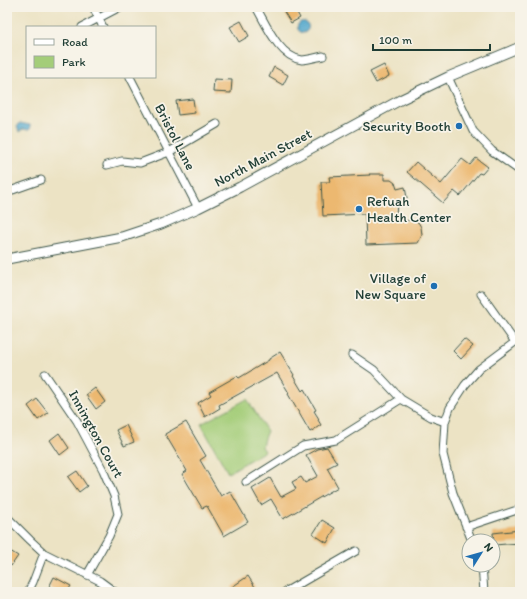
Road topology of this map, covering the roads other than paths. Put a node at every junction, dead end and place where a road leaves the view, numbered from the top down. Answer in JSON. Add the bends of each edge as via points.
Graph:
{"nodes":[{"id":1,"x":93,"y":7,"type":"edge"},
{"id":2,"x":120,"y":7,"type":"edge"},
{"id":3,"x":256,"y":7,"type":"edge"},
{"id":4,"x":99,"y":18,"type":"junction"},
{"id":5,"x":84,"y":26,"type":"edge"},
{"id":6,"x":103,"y":26,"type":"edge"},
{"id":7,"x":520,"y":47,"type":"edge"},
{"id":8,"x":324,"y":56,"type":"dead end"},
{"id":9,"x":448,"y":77,"type":"junction"},
{"id":10,"x":131,"y":78,"type":"edge"},
{"id":11,"x":218,"y":124,"type":"dead end"},
{"id":12,"x":169,"y":152,"type":"junction"},
{"id":13,"x":107,"y":164,"type":"dead end"},
{"id":14,"x":520,"y":171,"type":"edge"},
{"id":15,"x":41,"y":180,"type":"dead end"},
{"id":16,"x":7,"y":192,"type":"edge"},
{"id":17,"x":198,"y":208,"type":"junction"},
{"id":18,"x":7,"y":259,"type":"edge"},
{"id":19,"x":482,"y":294,"type":"dead end"},
{"id":20,"x":517,"y":341,"type":"edge"},
{"id":21,"x":352,"y":355,"type":"dead end"},
{"id":22,"x":45,"y":374,"type":"dead end"},
{"id":23,"x":401,"y":399,"type":"junction"},
{"id":24,"x":445,"y":422,"type":"junction"},
{"id":25,"x":246,"y":482,"type":"dead end"},
{"id":26,"x":520,"y":509,"type":"edge"},
{"id":27,"x":7,"y":517,"type":"edge"},
{"id":28,"x":466,"y":527,"type":"junction"},
{"id":29,"x":469,"y":533,"type":"edge"},
{"id":30,"x":356,"y":550,"type":"dead end"},
{"id":31,"x":44,"y":553,"type":"junction"},
{"id":32,"x":483,"y":573,"type":"edge"},
{"id":33,"x":87,"y":575,"type":"junction"},
{"id":34,"x":28,"y":592,"type":"edge"},
{"id":35,"x":115,"y":592,"type":"edge"},
{"id":36,"x":285,"y":592,"type":"edge"},
{"id":37,"x":484,"y":592,"type":"edge"}],
"edges":[{"from":1,"to":4,"type":"street"},
{"from":2,"to":4,"type":"street"},
{"from":3,"to":8,"type":"street","via":[[276,43],[288,55],[302,60]]},
{"from":4,"to":5,"type":"street"},
{"from":4,"to":6,"type":"street"},
{"from":7,"to":9,"type":"main road","name":"North Main Street"},
{"from":9,"to":14,"type":"street","via":[[473,131],[492,151]]},
{"from":9,"to":17,"type":"main road","name":"North Main Street"},
{"from":10,"to":12,"type":"street","name":"Bristol Lane"},
{"from":11,"to":12,"type":"street"},
{"from":12,"to":13,"type":"street","via":[[140,163],[122,161]]},
{"from":12,"to":17,"type":"street","name":"Bristol Lane"},
{"from":15,"to":16,"type":"street"},
{"from":17,"to":18,"type":"main road","name":"North Main Street","via":[[122,237]]},
{"from":19,"to":20,"type":"street"},
{"from":20,"to":24,"type":"street","via":[[479,370],[465,385],[450,408]]},
{"from":21,"to":23,"type":"street","via":[[374,370]]},
{"from":22,"to":33,"type":"street","name":"Innington Court","via":[[77,421],[103,470],[114,496],[118,514]]},
{"from":23,"to":24,"type":"street","via":[[431,417]]},
{"from":23,"to":25,"type":"street","via":[[336,440],[303,446]]},
{"from":24,"to":28,"type":"street","via":[[443,454],[453,494]]},
{"from":26,"to":28,"type":"street"},
{"from":27,"to":31,"type":"street"},
{"from":28,"to":29,"type":"street"},
{"from":30,"to":36,"type":"street"},
{"from":31,"to":33,"type":"street"},
{"from":31,"to":34,"type":"street"},
{"from":32,"to":37,"type":"street"},
{"from":33,"to":35,"type":"street"}]}
